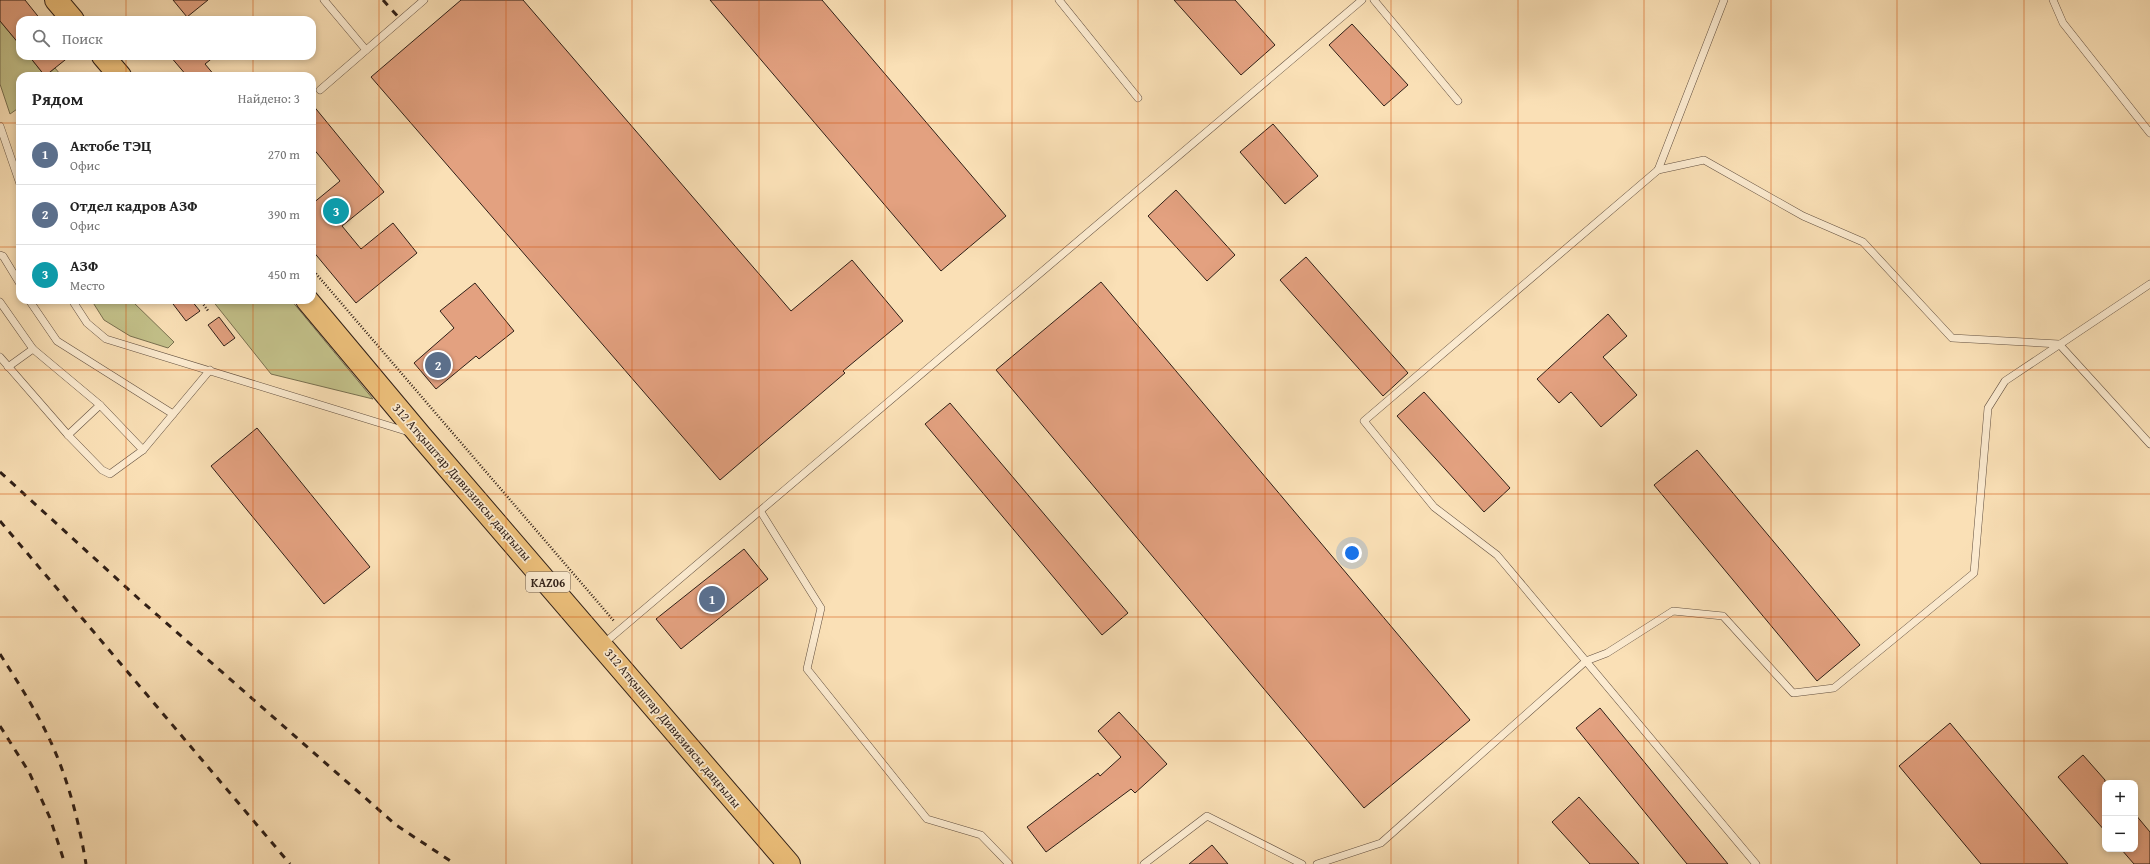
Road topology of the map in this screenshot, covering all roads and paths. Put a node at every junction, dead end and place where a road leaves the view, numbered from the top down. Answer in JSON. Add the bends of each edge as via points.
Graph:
{"nodes":[{"id":1,"x":56,"y":0,"type":"edge"},
{"id":2,"x":324,"y":0,"type":"edge"},
{"id":3,"x":424,"y":0,"type":"edge"},
{"id":4,"x":1059,"y":0,"type":"edge"},
{"id":5,"x":1362,"y":0,"type":"edge"},
{"id":6,"x":1374,"y":0,"type":"edge"},
{"id":7,"x":1724,"y":0,"type":"edge"},
{"id":8,"x":2053,"y":0,"type":"edge"},
{"id":9,"x":70,"y":16,"type":"edge"},
{"id":10,"x":366,"y":50,"type":"junction"},
{"id":11,"x":106,"y":60,"type":"edge"},
{"id":12,"x":117,"y":72,"type":"edge"},
{"id":13,"x":320,"y":90,"type":"dead end"},
{"id":14,"x":1138,"y":98,"type":"dead end"},
{"id":15,"x":1458,"y":101,"type":"dead end"},
{"id":16,"x":0,"y":126,"type":"edge"},
{"id":17,"x":2150,"y":133,"type":"edge"},
{"id":18,"x":1658,"y":170,"type":"junction"},
{"id":19,"x":16,"y":172,"type":"edge"},
{"id":20,"x":0,"y":255,"type":"edge"},
{"id":21,"x":316,"y":274,"type":"edge"},
{"id":22,"x":16,"y":277,"type":"edge"},
{"id":23,"x":2150,"y":284,"type":"edge"},
{"id":24,"x":0,"y":302,"type":"edge"},
{"id":25,"x":32,"y":304,"type":"edge"},
{"id":26,"x":75,"y":304,"type":"edge"},
{"id":27,"x":203,"y":304,"type":"edge"},
{"id":28,"x":310,"y":304,"type":"edge"},
{"id":29,"x":209,"y":312,"type":"dead end"},
{"id":30,"x":2059,"y":344,"type":"junction"},
{"id":31,"x":33,"y":349,"type":"junction"},
{"id":32,"x":0,"y":357,"type":"edge"},
{"id":33,"x":8,"y":367,"type":"junction"},
{"id":34,"x":210,"y":370,"type":"junction"},
{"id":35,"x":100,"y":405,"type":"junction"},
{"id":36,"x":173,"y":414,"type":"junction"},
{"id":37,"x":68,"y":435,"type":"junction"},
{"id":38,"x":420,"y":435,"type":"junction"},
{"id":39,"x":2150,"y":444,"type":"edge"},
{"id":40,"x":143,"y":450,"type":"junction"},
{"id":41,"x":761,"y":512,"type":"junction"},
{"id":42,"x":621,"y":629,"type":"junction"},
{"id":43,"x":602,"y":645,"type":"junction"},
{"id":44,"x":1586,"y":662,"type":"junction"},
{"id":45,"x":788,"y":864,"type":"edge"},
{"id":46,"x":1009,"y":864,"type":"edge"},
{"id":47,"x":1144,"y":864,"type":"edge"},
{"id":48,"x":1302,"y":864,"type":"edge"},
{"id":49,"x":1317,"y":864,"type":"edge"},
{"id":50,"x":1756,"y":864,"type":"edge"}],
"edges":[{"from":1,"to":9,"type":"highway"},
{"from":2,"to":10,"type":"lane"},
{"from":3,"to":10,"type":"lane"},
{"from":4,"to":14,"type":"lane"},
{"from":5,"to":41,"type":"lane"},
{"from":6,"to":15,"type":"lane"},
{"from":7,"to":18,"type":"lane"},
{"from":8,"to":17,"type":"lane","via":[[2063,24]]},
{"from":10,"to":13,"type":"lane"},
{"from":11,"to":12,"type":"highway"},
{"from":16,"to":19,"type":"lane"},
{"from":18,"to":30,"type":"lane","via":[[1704,160],[1803,216],[1863,242],[1952,338]]},
{"from":18,"to":44,"type":"lane","via":[[1364,421],[1434,507],[1497,555]]},
{"from":20,"to":22,"type":"lane"},
{"from":21,"to":42,"type":"path"},
{"from":23,"to":30,"type":"lane"},
{"from":24,"to":31,"type":"lane"},
{"from":25,"to":36,"type":"lane","via":[[57,341]]},
{"from":26,"to":34,"type":"lane","via":[[87,323],[106,339]]},
{"from":27,"to":29,"type":"path"},
{"from":28,"to":38,"type":"highway","name":"312 Атқыштар Дивизиясы даңғылы","number":"KАZ06"},
{"from":30,"to":39,"type":"lane"},
{"from":30,"to":44,"type":"lane","via":[[2005,381],[1988,408],[1974,573],[1834,688],[1793,693],[1723,616],[1716,615],[1673,611],[1607,654]]},
{"from":31,"to":33,"type":"lane"},
{"from":31,"to":35,"type":"lane"},
{"from":32,"to":33,"type":"lane"},
{"from":33,"to":37,"type":"lane"},
{"from":34,"to":36,"type":"lane"},
{"from":34,"to":38,"type":"lane"},
{"from":35,"to":37,"type":"lane"},
{"from":35,"to":40,"type":"lane"},
{"from":36,"to":40,"type":"lane"},
{"from":37,"to":40,"type":"lane","via":[[102,470],[110,474]]},
{"from":38,"to":43,"type":"highway","name":"312 Атқыштар Дивизиясы даңғылы","number":"KАZ06"},
{"from":41,"to":42,"type":"lane"},
{"from":41,"to":46,"type":"lane","via":[[821,608],[807,670],[927,819],[981,835]]},
{"from":42,"to":43,"type":"lane"},
{"from":43,"to":45,"type":"highway","name":"312 Атқыштар Дивизиясы даңғылы","number":"KАZ06"},
{"from":44,"to":49,"type":"lane","via":[[1381,843]]},
{"from":44,"to":50,"type":"lane"},
{"from":47,"to":48,"type":"lane","via":[[1207,816]]}]}
